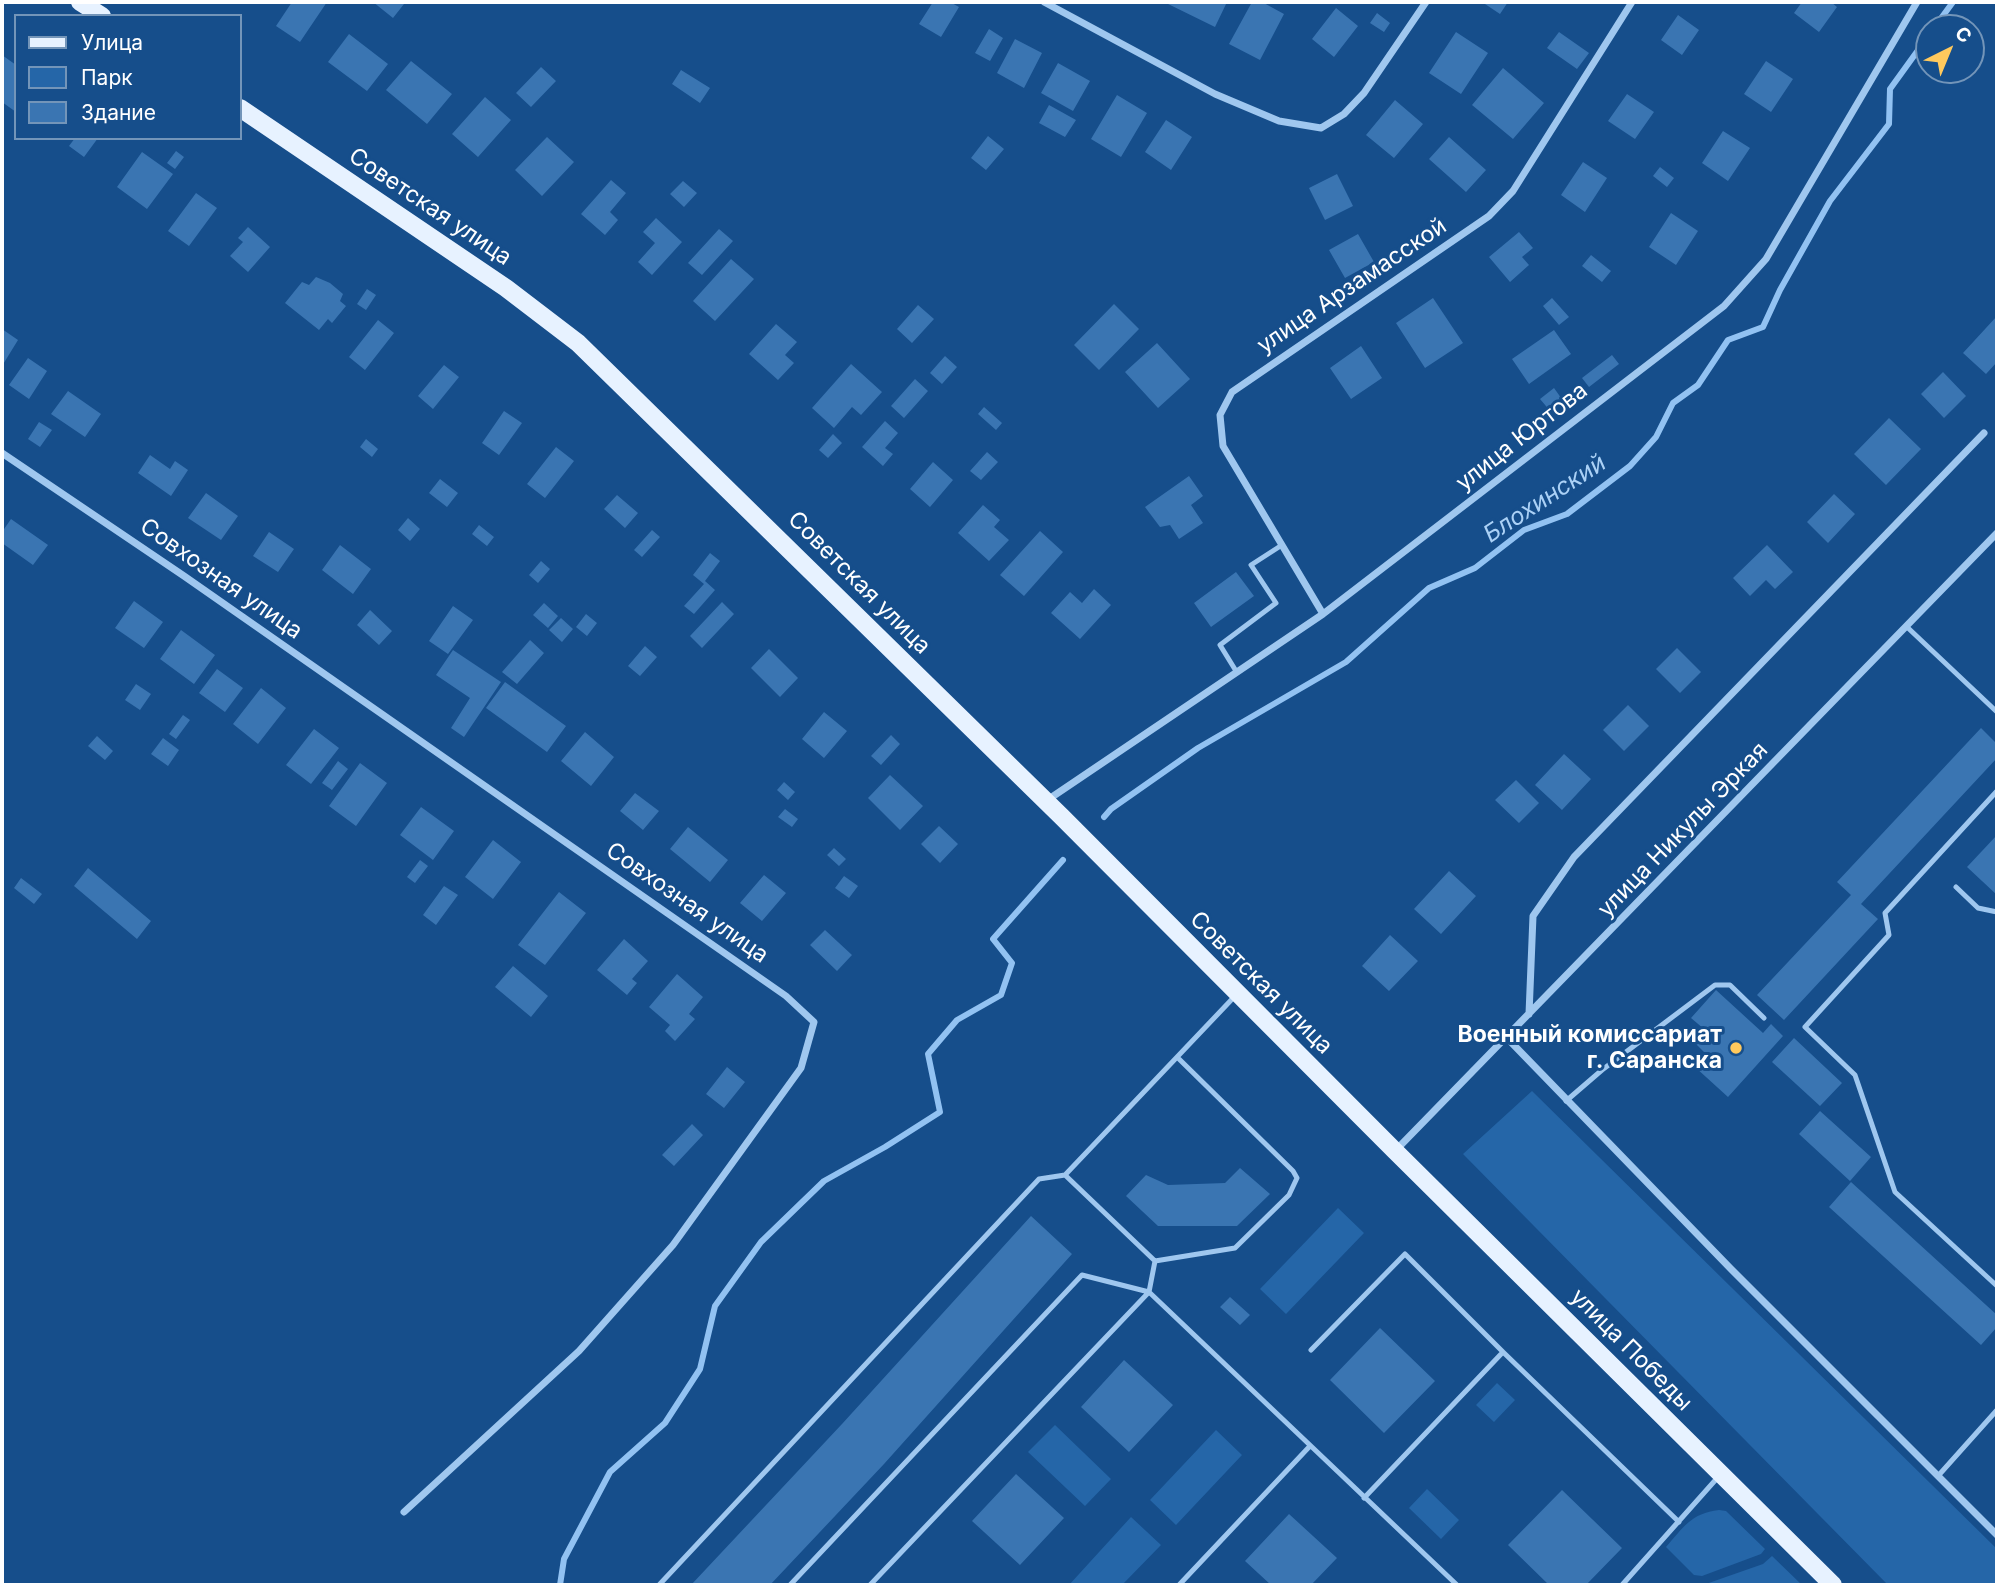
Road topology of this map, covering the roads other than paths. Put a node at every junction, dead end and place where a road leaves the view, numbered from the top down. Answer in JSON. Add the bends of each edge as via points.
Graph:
{"nodes":[{"id":1,"x":80,"y":2,"type":"edge"},
{"id":2,"x":1044,"y":2,"type":"edge"},
{"id":3,"x":1426,"y":2,"type":"edge"},
{"id":4,"x":1632,"y":2,"type":"edge"},
{"id":5,"x":1917,"y":2,"type":"edge"},
{"id":6,"x":99,"y":14,"type":"edge"},
{"id":7,"x":242,"y":109,"type":"edge"},
{"id":8,"x":1983,"y":433,"type":"dead end"},
{"id":9,"x":2,"y":453,"type":"edge"},
{"id":10,"x":1997,"y":533,"type":"edge"},
{"id":11,"x":1282,"y":544,"type":"junction"},
{"id":12,"x":1323,"y":614,"type":"junction"},
{"id":13,"x":1907,"y":628,"type":"junction"},
{"id":14,"x":1236,"y":671,"type":"junction"},
{"id":15,"x":1997,"y":712,"type":"edge"},
{"id":16,"x":1996,"y":796,"type":"edge"},
{"id":17,"x":1046,"y":801,"type":"junction"},
{"id":18,"x":1956,"y":887,"type":"dead end"},
{"id":19,"x":1997,"y":912,"type":"edge"},
{"id":20,"x":1237,"y":993,"type":"junction"},
{"id":21,"x":1529,"y":1014,"type":"junction"},
{"id":22,"x":1764,"y":1018,"type":"dead end"},
{"id":23,"x":1507,"y":1038,"type":"junction"},
{"id":24,"x":1177,"y":1057,"type":"junction"},
{"id":25,"x":1566,"y":1101,"type":"junction"},
{"id":26,"x":1395,"y":1151,"type":"junction"},
{"id":27,"x":1065,"y":1175,"type":"junction"},
{"id":28,"x":1155,"y":1261,"type":"junction"},
{"id":29,"x":1997,"y":1286,"type":"edge"},
{"id":30,"x":1149,"y":1292,"type":"junction"},
{"id":31,"x":1311,"y":1350,"type":"dead end"},
{"id":32,"x":1503,"y":1352,"type":"junction"},
{"id":33,"x":1997,"y":1410,"type":"edge"},
{"id":34,"x":1310,"y":1446,"type":"junction"},
{"id":35,"x":1721,"y":1474,"type":"junction"},
{"id":36,"x":1938,"y":1476,"type":"junction"},
{"id":37,"x":1364,"y":1498,"type":"junction"},
{"id":38,"x":404,"y":1512,"type":"dead end"},
{"id":39,"x":1679,"y":1522,"type":"junction"},
{"id":40,"x":1997,"y":1535,"type":"edge"},
{"id":41,"x":659,"y":1585,"type":"edge"},
{"id":42,"x":790,"y":1585,"type":"edge"},
{"id":43,"x":870,"y":1585,"type":"edge"},
{"id":44,"x":1179,"y":1585,"type":"edge"},
{"id":45,"x":1457,"y":1585,"type":"edge"},
{"id":46,"x":1622,"y":1585,"type":"edge"},
{"id":47,"x":1833,"y":1585,"type":"edge"}],
"edges":[{"from":1,"to":6,"type":"main road"},
{"from":2,"to":3,"type":"street","via":[[1215,94],[1279,121],[1321,128],[1344,114],[1364,93]]},
{"from":4,"to":11,"type":"street","name":"улица Арзамасской","via":[[1513,191],[1489,216],[1231,392],[1220,415],[1223,446]]},
{"from":5,"to":12,"type":"street","name":"улица Юртова","via":[[1766,259],[1724,306]]},
{"from":7,"to":17,"type":"main road","name":"Советская улица","via":[[506,288],[578,343]]},
{"from":8,"to":21,"type":"street","via":[[1574,857],[1534,916]]},
{"from":9,"to":38,"type":"street","name":"Совхозная улица","via":[[786,996],[814,1022],[801,1068],[673,1245],[579,1351]]},
{"from":10,"to":13,"type":"street","name":"улица Никулы Эркая"},
{"from":11,"to":12,"type":"street","name":"улица Арзамасской"},
{"from":11,"to":14,"type":"lane","via":[[1251,565],[1276,603],[1220,645]]},
{"from":12,"to":14,"type":"street","name":"улица Юртова"},
{"from":13,"to":15,"type":"lane"},
{"from":13,"to":21,"type":"street","name":"улица Никулы Эркая"},
{"from":14,"to":17,"type":"street","name":"улица Юртова"},
{"from":16,"to":29,"type":"lane","via":[[1885,913],[1889,935],[1805,1027],[1855,1075],[1895,1192]]},
{"from":17,"to":20,"type":"main road","name":"Советская улица"},
{"from":18,"to":19,"type":"lane","via":[[1978,908]]},
{"from":20,"to":24,"type":"lane"},
{"from":20,"to":26,"type":"main road","name":"Советская улица"},
{"from":21,"to":23,"type":"street","name":"улица Никулы Эркая"},
{"from":22,"to":25,"type":"lane","via":[[1730,985],[1714,985]]},
{"from":23,"to":25,"type":"street"},
{"from":23,"to":26,"type":"street","name":"улица Никулы Эркая"},
{"from":24,"to":27,"type":"lane"},
{"from":24,"to":28,"type":"lane","via":[[1297,1178],[1289,1195],[1235,1248]]},
{"from":25,"to":36,"type":"street"},
{"from":26,"to":35,"type":"main road","name":"улица Победы"},
{"from":27,"to":28,"type":"lane"},
{"from":27,"to":41,"type":"lane","via":[[1039,1179]]},
{"from":28,"to":30,"type":"lane"},
{"from":30,"to":34,"type":"lane"},
{"from":30,"to":42,"type":"lane","via":[[1082,1275]]},
{"from":30,"to":43,"type":"lane"},
{"from":31,"to":32,"type":"lane","via":[[1405,1254]]},
{"from":32,"to":37,"type":"lane"},
{"from":32,"to":39,"type":"lane"},
{"from":33,"to":36,"type":"lane"},
{"from":34,"to":37,"type":"lane"},
{"from":34,"to":44,"type":"lane"},
{"from":35,"to":39,"type":"lane"},
{"from":35,"to":47,"type":"main road","name":"улица Победы"},
{"from":36,"to":40,"type":"street"},
{"from":37,"to":45,"type":"lane"},
{"from":39,"to":46,"type":"lane"}]}
